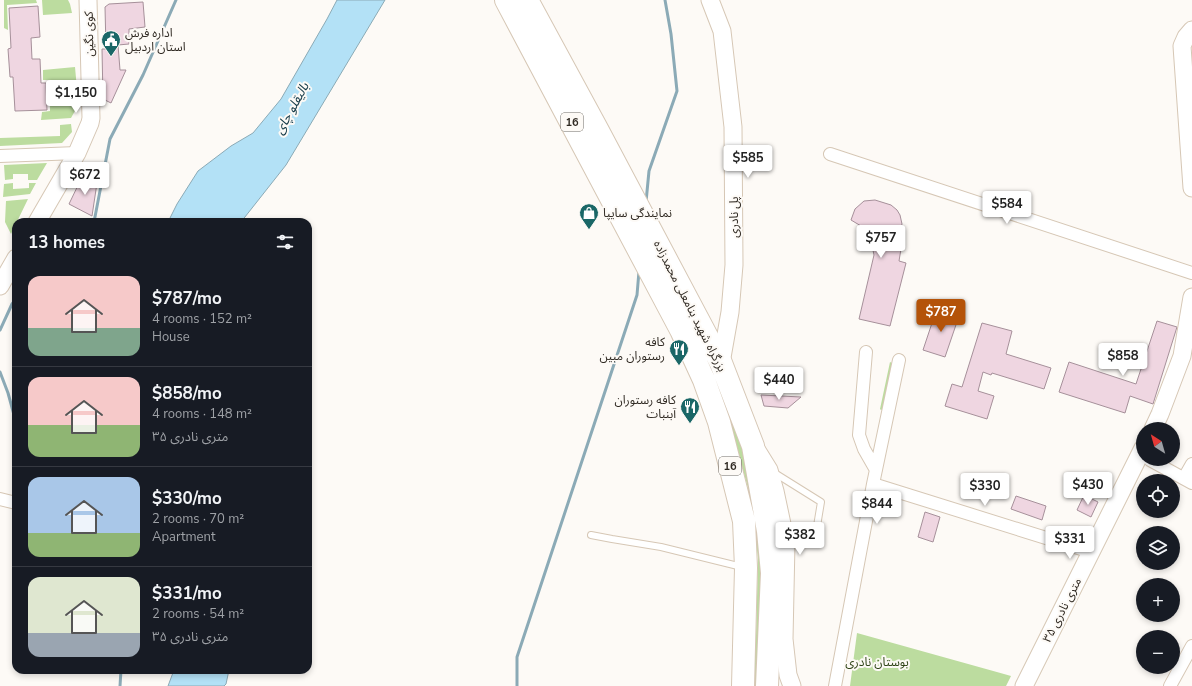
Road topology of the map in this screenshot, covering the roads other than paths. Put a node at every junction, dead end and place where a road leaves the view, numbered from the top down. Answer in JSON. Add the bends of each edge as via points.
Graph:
{"nodes":[{"id":1,"x":88,"y":0,"type":"edge"},
{"id":2,"x":506,"y":0,"type":"edge"},
{"id":3,"x":527,"y":0,"type":"edge"},
{"id":4,"x":710,"y":0,"type":"edge"},
{"id":5,"x":1192,"y":30,"type":"edge"},
{"id":6,"x":77,"y":153,"type":"junction"},
{"id":7,"x":830,"y":154,"type":"dead end"},
{"id":8,"x":0,"y":156,"type":"edge"},
{"id":9,"x":1192,"y":188,"type":"edge"},
{"id":10,"x":39,"y":218,"type":"edge"},
{"id":11,"x":643,"y":236,"type":"junction"},
{"id":12,"x":12,"y":265,"type":"edge"},
{"id":13,"x":1192,"y":273,"type":"edge"},
{"id":14,"x":0,"y":286,"type":"edge"},
{"id":15,"x":1192,"y":297,"type":"edge"},
{"id":16,"x":866,"y":352,"type":"dead end"},
{"id":17,"x":1192,"y":359,"type":"edge"},
{"id":18,"x":899,"y":360,"type":"dead end"},
{"id":19,"x":721,"y":363,"type":"junction"},
{"id":20,"x":1156,"y":422,"type":"edge"},
{"id":21,"x":1168,"y":422,"type":"edge"},
{"id":22,"x":753,"y":446,"type":"junction"},
{"id":23,"x":1136,"y":462,"type":"edge"},
{"id":24,"x":1192,"y":464,"type":"edge"},
{"id":25,"x":1146,"y":466,"type":"edge"},
{"id":26,"x":1162,"y":466,"type":"edge"},
{"id":27,"x":769,"y":470,"type":"junction"},
{"id":28,"x":876,"y":470,"type":"junction"},
{"id":29,"x":1188,"y":481,"type":"edge"},
{"id":30,"x":873,"y":484,"type":"junction"},
{"id":31,"x":0,"y":500,"type":"edge"},
{"id":32,"x":12,"y":502,"type":"edge"},
{"id":33,"x":591,"y":535,"type":"dead end"},
{"id":34,"x":786,"y":543,"type":"junction"},
{"id":35,"x":1091,"y":552,"type":"junction"},
{"id":36,"x":746,"y":568,"type":"junction"},
{"id":37,"x":1192,"y":646,"type":"edge"},
{"id":38,"x":743,"y":686,"type":"edge"},
{"id":39,"x":767,"y":686,"type":"edge"},
{"id":40,"x":792,"y":686,"type":"edge"},
{"id":41,"x":835,"y":686,"type":"edge"},
{"id":42,"x":1024,"y":686,"type":"edge"},
{"id":43,"x":1035,"y":686,"type":"edge"},
{"id":44,"x":1170,"y":686,"type":"edge"}],
"edges":[{"from":1,"to":6,"type":"street","name":"کوی نگین","via":[[91,118]]},
{"from":2,"to":11,"type":"highway","name":"بزرگراه شهید بنامعلی محمدزاده","number":"16"},
{"from":3,"to":11,"type":"highway","name":"بزرگراه شهید بنامعلی محمدزاده","number":"16"},
{"from":4,"to":19,"type":"street","name":"پل نادری","via":[[722,30],[733,127],[734,265],[730,312]]},
{"from":5,"to":9,"type":"street","via":[[1182,46]]},
{"from":6,"to":8,"type":"street"},
{"from":6,"to":10,"type":"street","name":"کوی نگین"},
{"from":7,"to":13,"type":"street"},
{"from":11,"to":19,"type":"highway","name":"بزرگراه شهید بنامعلی محمدزاده","number":"16"},
{"from":11,"to":36,"type":"highway","name":"بزرگراه شهید بنامعلی محمدزاده","number":"16","via":[[704,380],[719,422],[744,521]]},
{"from":12,"to":14,"type":"street"},
{"from":15,"to":20,"type":"street","via":[[1182,356]]},
{"from":16,"to":28,"type":"street","via":[[859,435]]},
{"from":17,"to":21,"type":"street"},
{"from":18,"to":28,"type":"street"},
{"from":19,"to":22,"type":"highway","name":"بزرگراه شهید بنامعلی محمدزاده","number":"16"},
{"from":22,"to":27,"type":"street"},
{"from":22,"to":39,"type":"highway","name":"بزرگراه شهید بنامعلی محمدزاده","number":"16","via":[[768,530],[772,573]]},
{"from":23,"to":35,"type":"street","name":"۳۵ متری نادری"},
{"from":24,"to":29,"type":"street"},
{"from":25,"to":43,"type":"street","name":"۳۵ متری نادری"},
{"from":26,"to":29,"type":"street"},
{"from":27,"to":34,"type":"street"},
{"from":27,"to":34,"type":"lane","via":[[821,502],[816,532]]},
{"from":28,"to":30,"type":"street"},
{"from":30,"to":35,"type":"street"},
{"from":30,"to":41,"type":"street"},
{"from":31,"to":32,"type":"street"},
{"from":33,"to":36,"type":"lane","via":[[661,547]]},
{"from":34,"to":40,"type":"street","via":[[784,639],[788,675]]},
{"from":35,"to":42,"type":"street","name":"۳۵ متری نادری"},
{"from":36,"to":38,"type":"highway","name":"بزرگراه شهید بنامعلی محمدزاده","number":"16"},
{"from":37,"to":44,"type":"street"}]}
